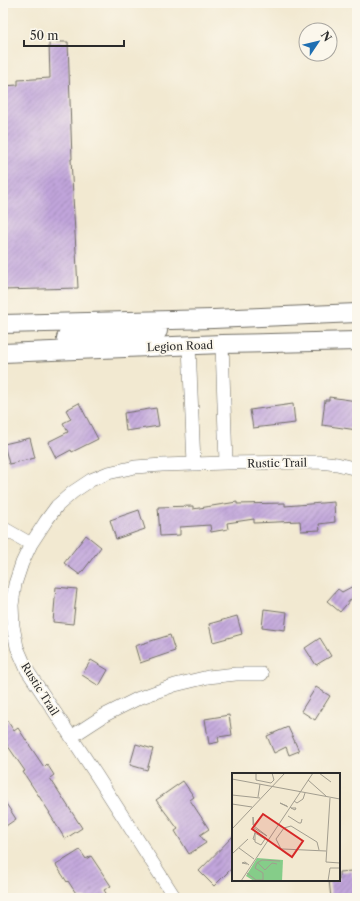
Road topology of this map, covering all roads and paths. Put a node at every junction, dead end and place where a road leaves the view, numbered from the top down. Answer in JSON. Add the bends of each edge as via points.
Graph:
{"nodes":[{"id":1,"x":352,"y":313,"type":"edge"},
{"id":2,"x":176,"y":320,"type":"junction"},
{"id":3,"x":3,"y":324,"type":"edge"},
{"id":4,"x":3,"y":341,"type":"edge"},
{"id":5,"x":357,"y":341,"type":"edge"},
{"id":6,"x":222,"y":344,"type":"junction"},
{"id":7,"x":189,"y":346,"type":"junction"},
{"id":8,"x":3,"y":353,"type":"edge"},
{"id":9,"x":194,"y":464,"type":"junction"},
{"id":10,"x":226,"y":464,"type":"junction"},
{"id":11,"x":357,"y":469,"type":"edge"},
{"id":12,"x":3,"y":528,"type":"edge"},
{"id":13,"x":32,"y":544,"type":"junction"},
{"id":14,"x":262,"y":674,"type":"dead end"},
{"id":15,"x":71,"y":737,"type":"junction"},
{"id":16,"x":175,"y":898,"type":"edge"}],
"edges":[{"from":1,"to":2,"type":"main road"},
{"from":1,"to":7,"type":"main road","via":[[335,322],[198,333],[194,335]]},
{"from":2,"to":3,"type":"main road"},
{"from":2,"to":4,"type":"main road","via":[[167,330]]},
{"from":5,"to":6,"type":"main road","name":"Legion Road"},
{"from":6,"to":7,"type":"main road","name":"Legion Road"},
{"from":6,"to":10,"type":"street"},
{"from":7,"to":8,"type":"main road","name":"Legion Road"},
{"from":7,"to":9,"type":"street"},
{"from":9,"to":10,"type":"street","name":"Rustic Trail"},
{"from":9,"to":13,"type":"street","name":"Rustic Trail","via":[[134,467],[91,480],[57,506]]},
{"from":10,"to":11,"type":"street","name":"Rustic Trail","via":[[319,462]]},
{"from":12,"to":13,"type":"street"},
{"from":13,"to":15,"type":"street","name":"Rustic Trail","via":[[15,584],[12,605],[17,647],[27,670]]},
{"from":14,"to":15,"type":"street","via":[[208,677],[175,685],[139,698],[105,715]]},
{"from":15,"to":16,"type":"street","name":"Rustic Trail"}]}
